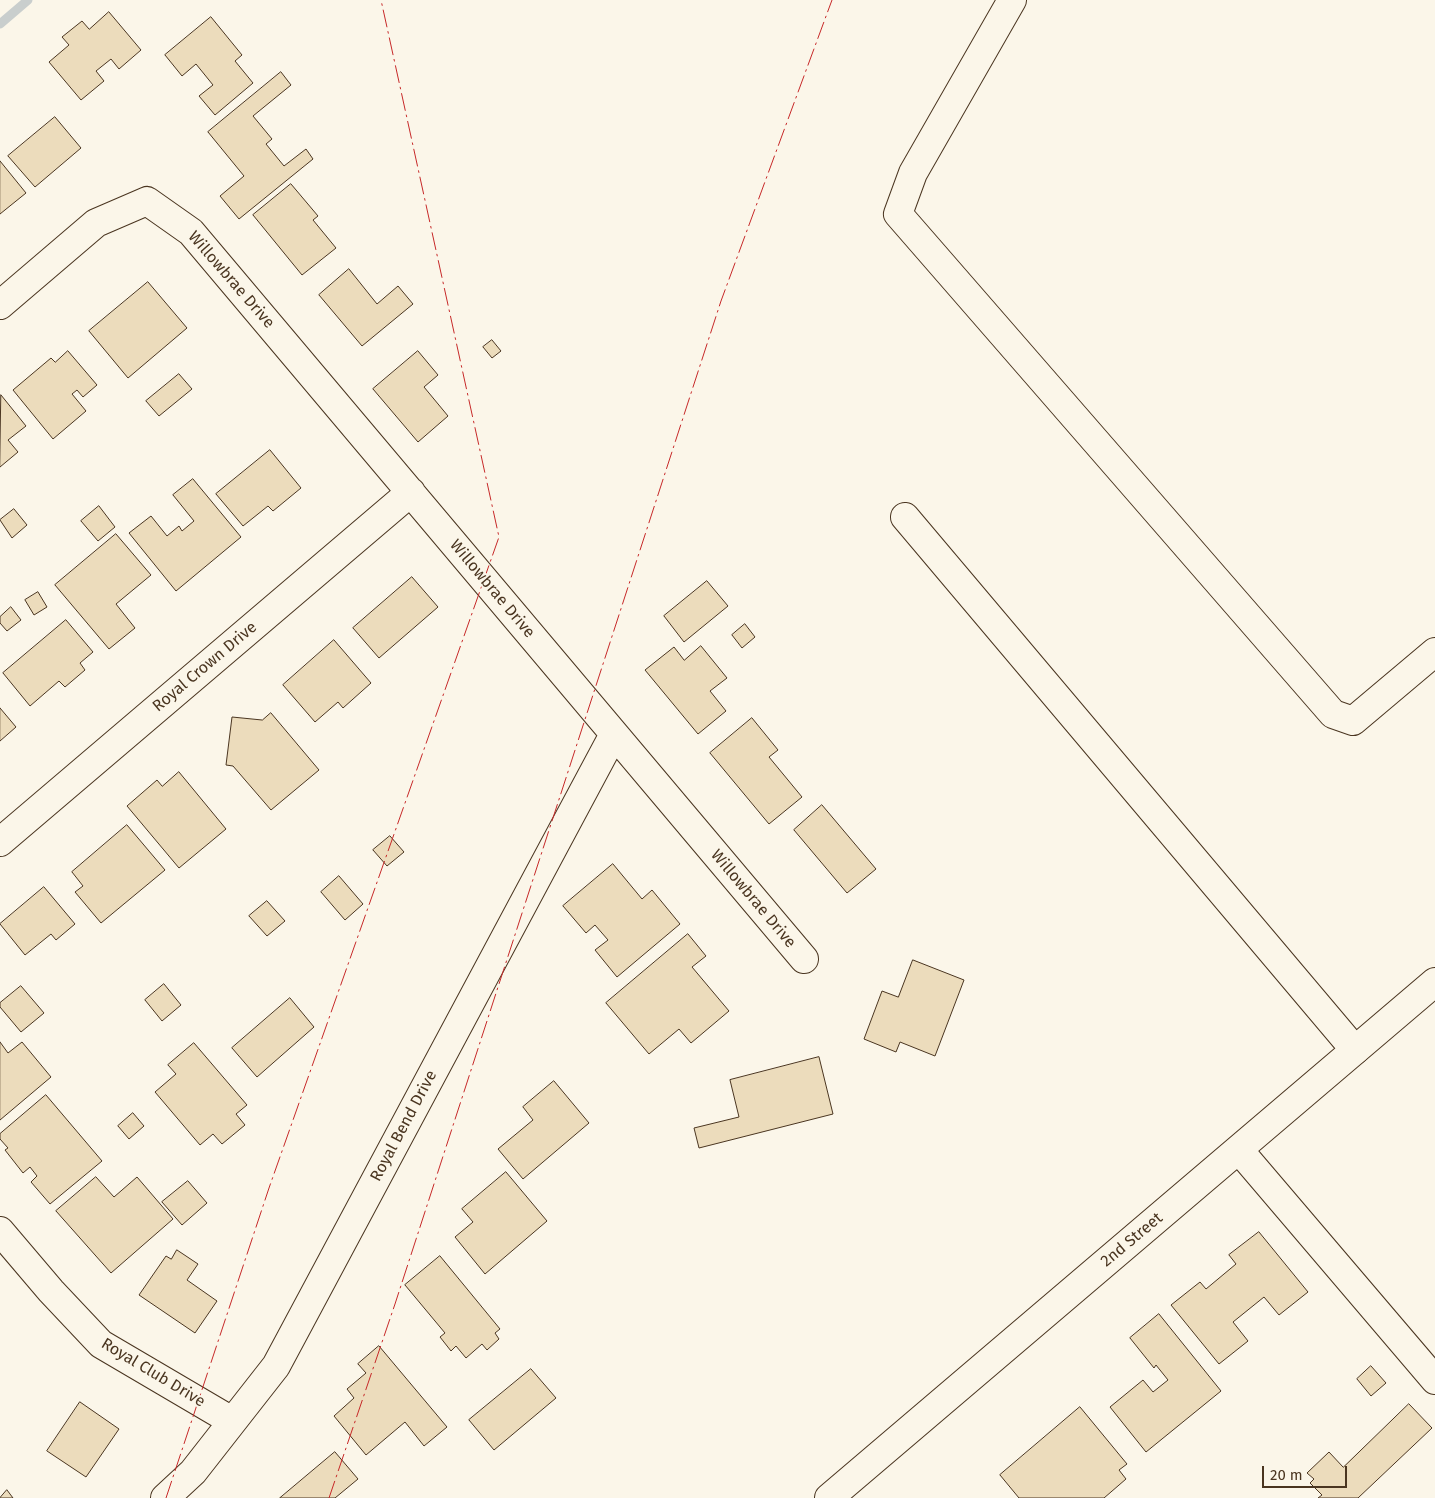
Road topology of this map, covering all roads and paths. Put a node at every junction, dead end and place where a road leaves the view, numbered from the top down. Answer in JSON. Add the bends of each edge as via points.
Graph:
{"nodes":[{"id":1,"x":1012,"y":0,"type":"edge"},
{"id":2,"x":0,"y":305,"type":"edge"},
{"id":3,"x":411,"y":492,"type":"junction"},
{"id":4,"x":905,"y":517,"type":"dead end"},
{"id":5,"x":1435,"y":652,"type":"edge"},
{"id":6,"x":614,"y":734,"type":"junction"},
{"id":7,"x":0,"y":842,"type":"edge"},
{"id":8,"x":804,"y":959,"type":"dead end"},
{"id":9,"x":1435,"y":982,"type":"edge"},
{"id":10,"x":1355,"y":1050,"type":"junction"},
{"id":11,"x":1239,"y":1150,"type":"junction"},
{"id":12,"x":0,"y":1231,"type":"edge"},
{"id":13,"x":1435,"y":1380,"type":"edge"},
{"id":14,"x":232,"y":1421,"type":"junction"},
{"id":15,"x":165,"y":1498,"type":"edge"},
{"id":16,"x":830,"y":1498,"type":"edge"}],
"edges":[{"from":1,"to":5,"type":"street","via":[[913,172],[898,214],[1333,714],[1353,721]]},
{"from":2,"to":3,"type":"street","name":"Willowbrae Drive","via":[[96,223],[147,201],[191,232]]},
{"from":3,"to":6,"type":"street","name":"Willowbrae Drive"},
{"from":3,"to":7,"type":"street","name":"Royal Crown Drive"},
{"from":4,"to":10,"type":"street"},
{"from":6,"to":8,"type":"street","name":"Willowbrae Drive"},
{"from":6,"to":14,"type":"street","name":"Royal Bend Drive","via":[[276,1366]]},
{"from":9,"to":10,"type":"street","name":"2nd Street"},
{"from":10,"to":11,"type":"street","name":"2nd Street"},
{"from":11,"to":13,"type":"street"},
{"from":11,"to":16,"type":"street","name":"2nd Street"},
{"from":12,"to":14,"type":"street","name":"Royal Club Drive","via":[[101,1344]]},
{"from":14,"to":15,"type":"street","name":"Royal Bend Drive","via":[[193,1472]]}]}
